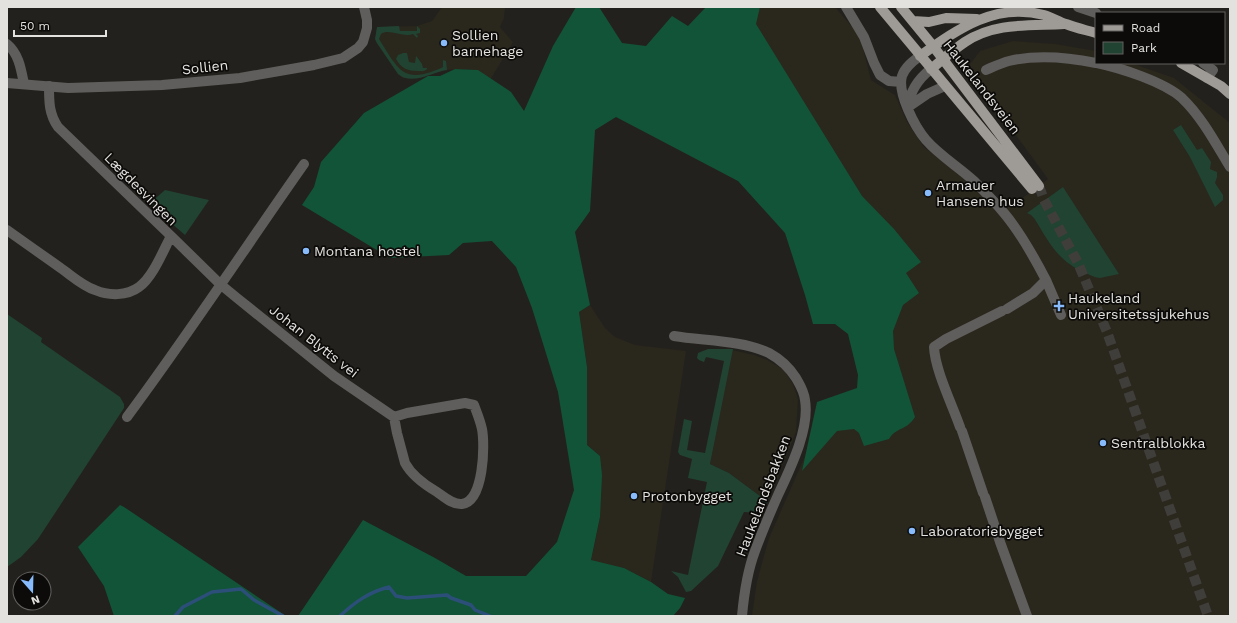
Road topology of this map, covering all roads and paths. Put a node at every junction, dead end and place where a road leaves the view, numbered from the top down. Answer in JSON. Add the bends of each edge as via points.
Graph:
{"nodes":[{"id":1,"x":364,"y":7,"type":"edge"},
{"id":2,"x":846,"y":7,"type":"edge"},
{"id":3,"x":880,"y":7,"type":"edge"},
{"id":4,"x":901,"y":7,"type":"edge"},
{"id":5,"x":1078,"y":7,"type":"edge"},
{"id":6,"x":1095,"y":13,"type":"edge"},
{"id":7,"x":980,"y":19,"type":"junction"},
{"id":8,"x":913,"y":21,"type":"junction"},
{"id":9,"x":1066,"y":24,"type":"junction"},
{"id":10,"x":1095,"y":33,"type":"edge"},
{"id":11,"x":7,"y":44,"type":"edge"},
{"id":12,"x":933,"y":46,"type":"junction"},
{"id":13,"x":920,"y":56,"type":"junction"},
{"id":14,"x":943,"y":60,"type":"junction"},
{"id":15,"x":1095,"y":63,"type":"edge"},
{"id":16,"x":1102,"y":64,"type":"edge"},
{"id":17,"x":1183,"y":64,"type":"edge"},
{"id":18,"x":1205,"y":64,"type":"edge"},
{"id":19,"x":931,"y":69,"type":"junction"},
{"id":20,"x":986,"y":70,"type":"dead end"},
{"id":21,"x":1208,"y":78,"type":"junction"},
{"id":22,"x":901,"y":82,"type":"junction"},
{"id":23,"x":7,"y":83,"type":"edge"},
{"id":24,"x":24,"y":84,"type":"junction"},
{"id":25,"x":49,"y":86,"type":"junction"},
{"id":26,"x":945,"y":86,"type":"junction"},
{"id":27,"x":1230,"y":94,"type":"edge"},
{"id":28,"x":908,"y":108,"type":"junction"},
{"id":29,"x":304,"y":164,"type":"dead end"},
{"id":30,"x":1230,"y":166,"type":"edge"},
{"id":31,"x":7,"y":230,"type":"edge"},
{"id":32,"x":171,"y":236,"type":"junction"},
{"id":33,"x":1046,"y":280,"type":"junction"},
{"id":34,"x":220,"y":284,"type":"junction"},
{"id":35,"x":1061,"y":315,"type":"dead end"},
{"id":36,"x":674,"y":336,"type":"dead end"},
{"id":37,"x":394,"y":417,"type":"junction"},
{"id":38,"x":127,"y":418,"type":"dead end"},
{"id":39,"x":742,"y":616,"type":"edge"},
{"id":40,"x":1027,"y":616,"type":"edge"}],
"edges":[{"from":1,"to":25,"type":"street","name":"Sollien","via":[[367,28],[363,42],[351,54],[331,62],[240,78],[162,85],[68,88]]},
{"from":2,"to":22,"type":"street","via":[[864,37],[880,74],[889,81]]},
{"from":3,"to":13,"type":"main road","name":"Haukelandsveien"},
{"from":4,"to":8,"type":"main road","name":"Haukelandsveien"},
{"from":5,"to":6,"type":"street"},
{"from":7,"to":8,"type":"main road","via":[[946,18],[929,22]]},
{"from":7,"to":9,"type":"main road","via":[[1019,12],[1045,15]]},
{"from":7,"to":12,"type":"main road","via":[[962,27]]},
{"from":8,"to":12,"type":"main road","name":"Haukelandsveien"},
{"from":9,"to":10,"type":"main road"},
{"from":9,"to":14,"type":"main road","via":[[1010,26],[992,30],[964,42]]},
{"from":11,"to":24,"type":"street","via":[[18,59]]},
{"from":12,"to":13,"type":"main road"},
{"from":12,"to":14,"type":"main road","name":"Haukelandsveien"},
{"from":13,"to":19,"type":"main road","name":"Haukelandsveien"},
{"from":13,"to":22,"type":"street","via":[[905,70]]},
{"from":14,"to":19,"type":"main road"},
{"from":14,"to":26,"type":"main road","name":"Haukelandsveien","via":[[1002,135],[1035,188]]},
{"from":15,"to":20,"type":"street","via":[[1056,57],[1030,58],[1009,61]]},
{"from":16,"to":30,"type":"street","via":[[1167,88],[1182,98],[1196,113]]},
{"from":17,"to":21,"type":"main road"},
{"from":18,"to":21,"type":"street","via":[[1214,70]]},
{"from":19,"to":26,"type":"main road","name":"Haukelandsveien"},
{"from":19,"to":28,"type":"street","name":"Haukelandsveien","via":[[913,90]]},
{"from":21,"to":27,"type":"main road"},
{"from":22,"to":28,"type":"street"},
{"from":23,"to":24,"type":"street","name":"Sollien"},
{"from":24,"to":25,"type":"street","name":"Sollien"},
{"from":25,"to":32,"type":"street","name":"Lægdesvingen","via":[[49,107],[58,127]]},
{"from":26,"to":28,"type":"street","name":"Haukelandsveien","via":[[927,94]]},
{"from":28,"to":33,"type":"street","via":[[926,140],[974,181],[1005,214],[1029,248]]},
{"from":29,"to":34,"type":"street"},
{"from":31,"to":32,"type":"street","name":"Lægdesvingen","via":[[81,282],[108,294],[119,294],[139,287],[154,268]]},
{"from":32,"to":34,"type":"street","name":"Johan Blytts vei"},
{"from":33,"to":35,"type":"street"},
{"from":33,"to":40,"type":"street","via":[[1033,294],[934,347],[938,367]]},
{"from":34,"to":37,"type":"street","name":"Johan Blytts vei","via":[[334,376]]},
{"from":34,"to":38,"type":"street"},
{"from":36,"to":39,"type":"street","name":"Haukelandsbakken","via":[[732,343],[769,354],[793,373],[804,396],[805,420],[796,455],[750,564]]},
{"from":37,"to":37,"type":"street","via":[[464,404],[474,405],[482,429],[482,458],[477,489],[471,499],[464,503],[454,502],[420,480],[408,468]]}]}
